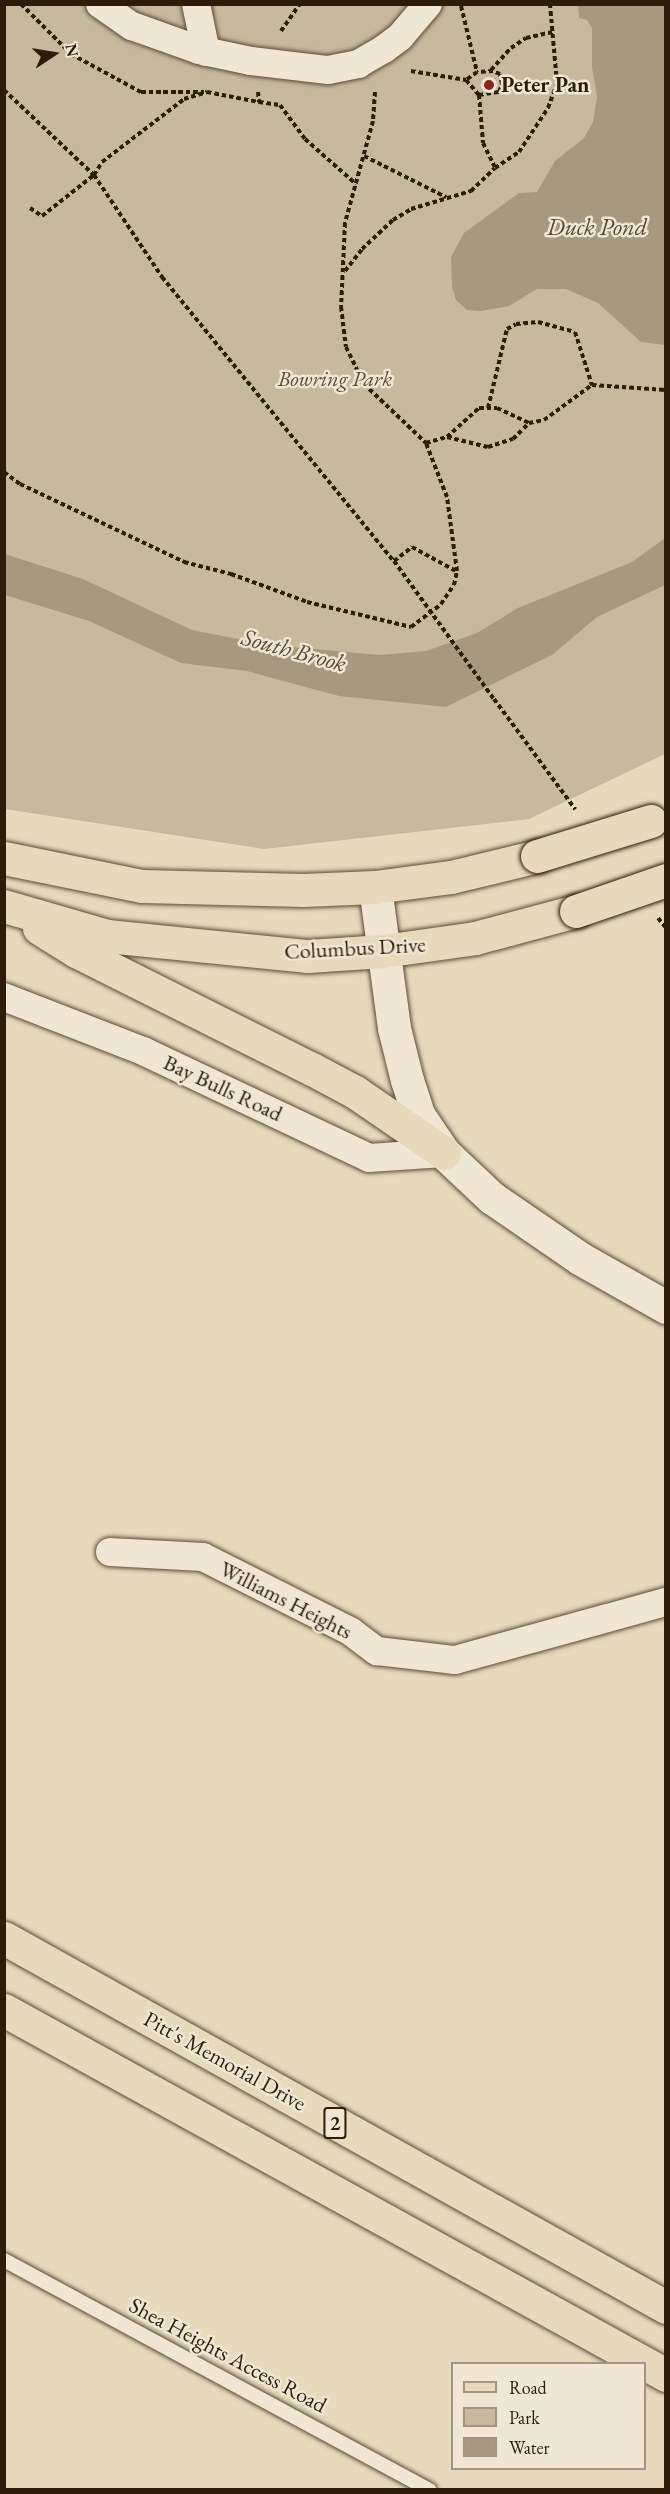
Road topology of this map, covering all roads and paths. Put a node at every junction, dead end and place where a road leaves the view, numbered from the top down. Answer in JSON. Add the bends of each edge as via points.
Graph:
{"nodes":[{"id":1,"x":21,"y":4,"type":"edge"},
{"id":2,"x":100,"y":4,"type":"edge"},
{"id":3,"x":196,"y":4,"type":"edge"},
{"id":4,"x":428,"y":4,"type":"edge"},
{"id":5,"x":461,"y":4,"type":"edge"},
{"id":6,"x":550,"y":4,"type":"edge"},
{"id":7,"x":553,"y":32,"type":"junction"},
{"id":8,"x":206,"y":52,"type":"junction"},
{"id":9,"x":373,"y":56,"type":"junction"},
{"id":10,"x":490,"y":71,"type":"junction"},
{"id":11,"x":477,"y":72,"type":"junction"},
{"id":12,"x":466,"y":80,"type":"junction"},
{"id":13,"x":4,"y":90,"type":"edge"},
{"id":14,"x":207,"y":92,"type":"junction"},
{"id":15,"x":479,"y":96,"type":"junction"},
{"id":16,"x":259,"y":102,"type":"dead end"},
{"id":17,"x":364,"y":156,"type":"junction"},
{"id":18,"x":495,"y":168,"type":"junction"},
{"id":19,"x":94,"y":175,"type":"junction"},
{"id":20,"x":447,"y":198,"type":"junction"},
{"id":21,"x":30,"y":208,"type":"dead end"},
{"id":22,"x":344,"y":272,"type":"junction"},
{"id":23,"x":592,"y":385,"type":"junction"},
{"id":24,"x":666,"y":390,"type":"edge"},
{"id":25,"x":488,"y":408,"type":"junction"},
{"id":26,"x":529,"y":423,"type":"junction"},
{"id":27,"x":447,"y":437,"type":"junction"},
{"id":28,"x":426,"y":443,"type":"junction"},
{"id":29,"x":4,"y":472,"type":"edge"},
{"id":30,"x":394,"y":561,"type":"junction"},
{"id":31,"x":457,"y":571,"type":"junction"},
{"id":32,"x":494,"y":699,"type":"dead end"},
{"id":33,"x":658,"y":817,"type":"edge"},
{"id":34,"x":4,"y":858,"type":"edge"},
{"id":35,"x":666,"y":880,"type":"edge"},
{"id":36,"x":375,"y":887,"type":"junction"},
{"id":37,"x":5,"y":906,"type":"edge"},
{"id":38,"x":383,"y":951,"type":"junction"},
{"id":39,"x":4,"y":997,"type":"edge"},
{"id":40,"x":444,"y":1153,"type":"junction"},
{"id":41,"x":666,"y":1306,"type":"edge"},
{"id":42,"x":110,"y":1552,"type":"dead end"},
{"id":43,"x":666,"y":1602,"type":"edge"},
{"id":44,"x":13,"y":1941,"type":"edge"},
{"id":45,"x":4,"y":2010,"type":"edge"},
{"id":46,"x":4,"y":2260,"type":"edge"},
{"id":47,"x":666,"y":2307,"type":"edge"},
{"id":48,"x":642,"y":2362,"type":"edge"},
{"id":49,"x":646,"y":2364,"type":"edge"},
{"id":50,"x":666,"y":2375,"type":"edge"},
{"id":51,"x":430,"y":2490,"type":"edge"}],
"edges":[{"from":1,"to":14,"type":"path","via":[[71,54],[141,92]]},
{"from":2,"to":8,"type":"street","via":[[132,26]]},
{"from":3,"to":8,"type":"street"},
{"from":4,"to":9,"type":"street","via":[[400,37]]},
{"from":5,"to":11,"type":"path"},
{"from":6,"to":7,"type":"path"},
{"from":7,"to":10,"type":"path","via":[[526,38]]},
{"from":7,"to":18,"type":"path","via":[[557,83],[548,108],[519,152]]},
{"from":8,"to":9,"type":"street","via":[[328,70],[358,64]]},
{"from":9,"to":12,"type":"path","via":[[414,72]]},
{"from":9,"to":17,"type":"path","via":[[373,121]]},
{"from":10,"to":11,"type":"path"},
{"from":10,"to":15,"type":"path","via":[[500,74],[499,92]]},
{"from":11,"to":12,"type":"path"},
{"from":12,"to":15,"type":"path"},
{"from":13,"to":19,"type":"path"},
{"from":14,"to":16,"type":"path"},
{"from":14,"to":19,"type":"path","via":[[184,99],[147,126],[102,162]]},
{"from":15,"to":18,"type":"path","via":[[483,143]]},
{"from":17,"to":20,"type":"path"},
{"from":17,"to":22,"type":"path","via":[[345,224]]},
{"from":18,"to":20,"type":"path","via":[[471,191]]},
{"from":19,"to":21,"type":"path","via":[[42,216]]},
{"from":19,"to":30,"type":"path","via":[[162,278]]},
{"from":20,"to":22,"type":"path","via":[[411,209],[393,220]]},
{"from":22,"to":28,"type":"path","via":[[341,308],[346,347],[364,384]]},
{"from":23,"to":24,"type":"path"},
{"from":23,"to":25,"type":"path","via":[[575,332],[538,322],[516,324],[507,329]]},
{"from":23,"to":26,"type":"path","via":[[544,420]]},
{"from":25,"to":26,"type":"path","via":[[497,408]]},
{"from":25,"to":27,"type":"path","via":[[479,408]]},
{"from":26,"to":27,"type":"path","via":[[513,439],[488,447]]},
{"from":27,"to":28,"type":"path"},
{"from":28,"to":31,"type":"path","via":[[447,497]]},
{"from":29,"to":31,"type":"path","via":[[20,484],[184,562],[374,619],[411,627],[441,604],[454,585]]},
{"from":30,"to":31,"type":"path","via":[[412,548]]},
{"from":30,"to":32,"type":"path","bridge":true},
{"from":33,"to":36,"type":"main road","bridge":true,"via":[[537,856],[451,877]]},
{"from":34,"to":36,"type":"main road","via":[[142,886],[217,890]]},
{"from":35,"to":38,"type":"main road","name":"Columbus Drive","bridge":true,"via":[[576,911],[474,938]]},
{"from":36,"to":38,"type":"street"},
{"from":37,"to":38,"type":"main road","name":"Columbus Drive","via":[[107,936],[308,956]]},
{"from":37,"to":40,"type":"main road","via":[[76,951],[235,1027],[338,1083]]},
{"from":38,"to":40,"type":"street","via":[[407,1080],[419,1116]]},
{"from":39,"to":40,"type":"street","name":"Bay Bulls Road","via":[[143,1051],[369,1158]]},
{"from":40,"to":41,"type":"street","via":[[492,1198],[581,1259]]},
{"from":42,"to":43,"type":"street","name":"Williams Heights","via":[[203,1557],[350,1631],[377,1651],[455,1660]]},
{"from":44,"to":47,"type":"main road","name":"Pitt's Memorial Drive","number":"2"},
{"from":45,"to":48,"type":"main road"},
{"from":46,"to":51,"type":"lane","name":"Shea Heights Access Road"},
{"from":49,"to":50,"type":"main road"}]}
